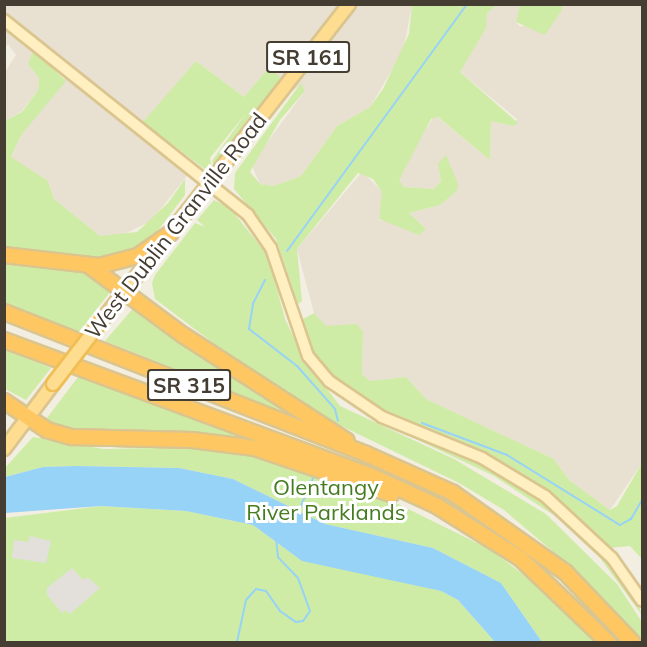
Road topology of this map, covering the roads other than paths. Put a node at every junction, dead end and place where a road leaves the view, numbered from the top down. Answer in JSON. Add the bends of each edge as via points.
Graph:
{"nodes":[{"id":1,"x":349,"y":4,"type":"edge"},
{"id":2,"x":4,"y":20,"type":"edge"},
{"id":3,"x":209,"y":184,"type":"junction"},
{"id":4,"x":171,"y":232,"type":"junction"},
{"id":5,"x":4,"y":255,"type":"edge"},
{"id":6,"x":91,"y":267,"type":"junction"},
{"id":7,"x":126,"y":290,"type":"junction"},
{"id":8,"x":4,"y":312,"type":"edge"},
{"id":9,"x":4,"y":340,"type":"edge"},
{"id":10,"x":4,"y":401,"type":"edge"},
{"id":11,"x":27,"y":418,"type":"junction"},
{"id":12,"x":4,"y":449,"type":"edge"},
{"id":13,"x":366,"y":454,"type":"junction"},
{"id":14,"x":420,"y":498,"type":"junction"},
{"id":15,"x":642,"y":601,"type":"edge"},
{"id":16,"x":608,"y":642,"type":"edge"},
{"id":17,"x":632,"y":642,"type":"edge"}],
"edges":[{"from":1,"to":3,"type":"main road","name":"West Dublin Granville Road","number":"SR 161"},
{"from":2,"to":3,"type":"main road"},
{"from":3,"to":4,"type":"main road","name":"West Dublin Granville Road","number":"SR 161"},
{"from":3,"to":15,"type":"main road","via":[[261,230],[279,267],[298,333],[329,381],[382,417],[482,458],[545,496],[612,558]]},
{"from":4,"to":6,"type":"highway","via":[[138,256]]},
{"from":4,"to":7,"type":"main road","name":"West Dublin Granville Road","number":"SR 161"},
{"from":5,"to":6,"type":"highway"},
{"from":6,"to":7,"type":"highway"},
{"from":7,"to":11,"type":"main road","name":"West Dublin Granville Road","number":"SR 161","bridge":true},
{"from":7,"to":13,"type":"highway","via":[[183,335]]},
{"from":8,"to":13,"type":"highway","number":"SR 315"},
{"from":9,"to":14,"type":"highway","number":"SR 315","via":[[361,471]]},
{"from":10,"to":11,"type":"highway"},
{"from":11,"to":12,"type":"main road","name":"West Dublin Granville Road","number":"SR 161"},
{"from":11,"to":14,"type":"highway","via":[[47,430],[90,440],[192,440],[255,448],[389,493]]},
{"from":13,"to":17,"type":"highway","number":"SR 315","via":[[453,493],[505,525],[565,572]]},
{"from":14,"to":16,"type":"highway","number":"SR 315","via":[[520,558]]}]}
